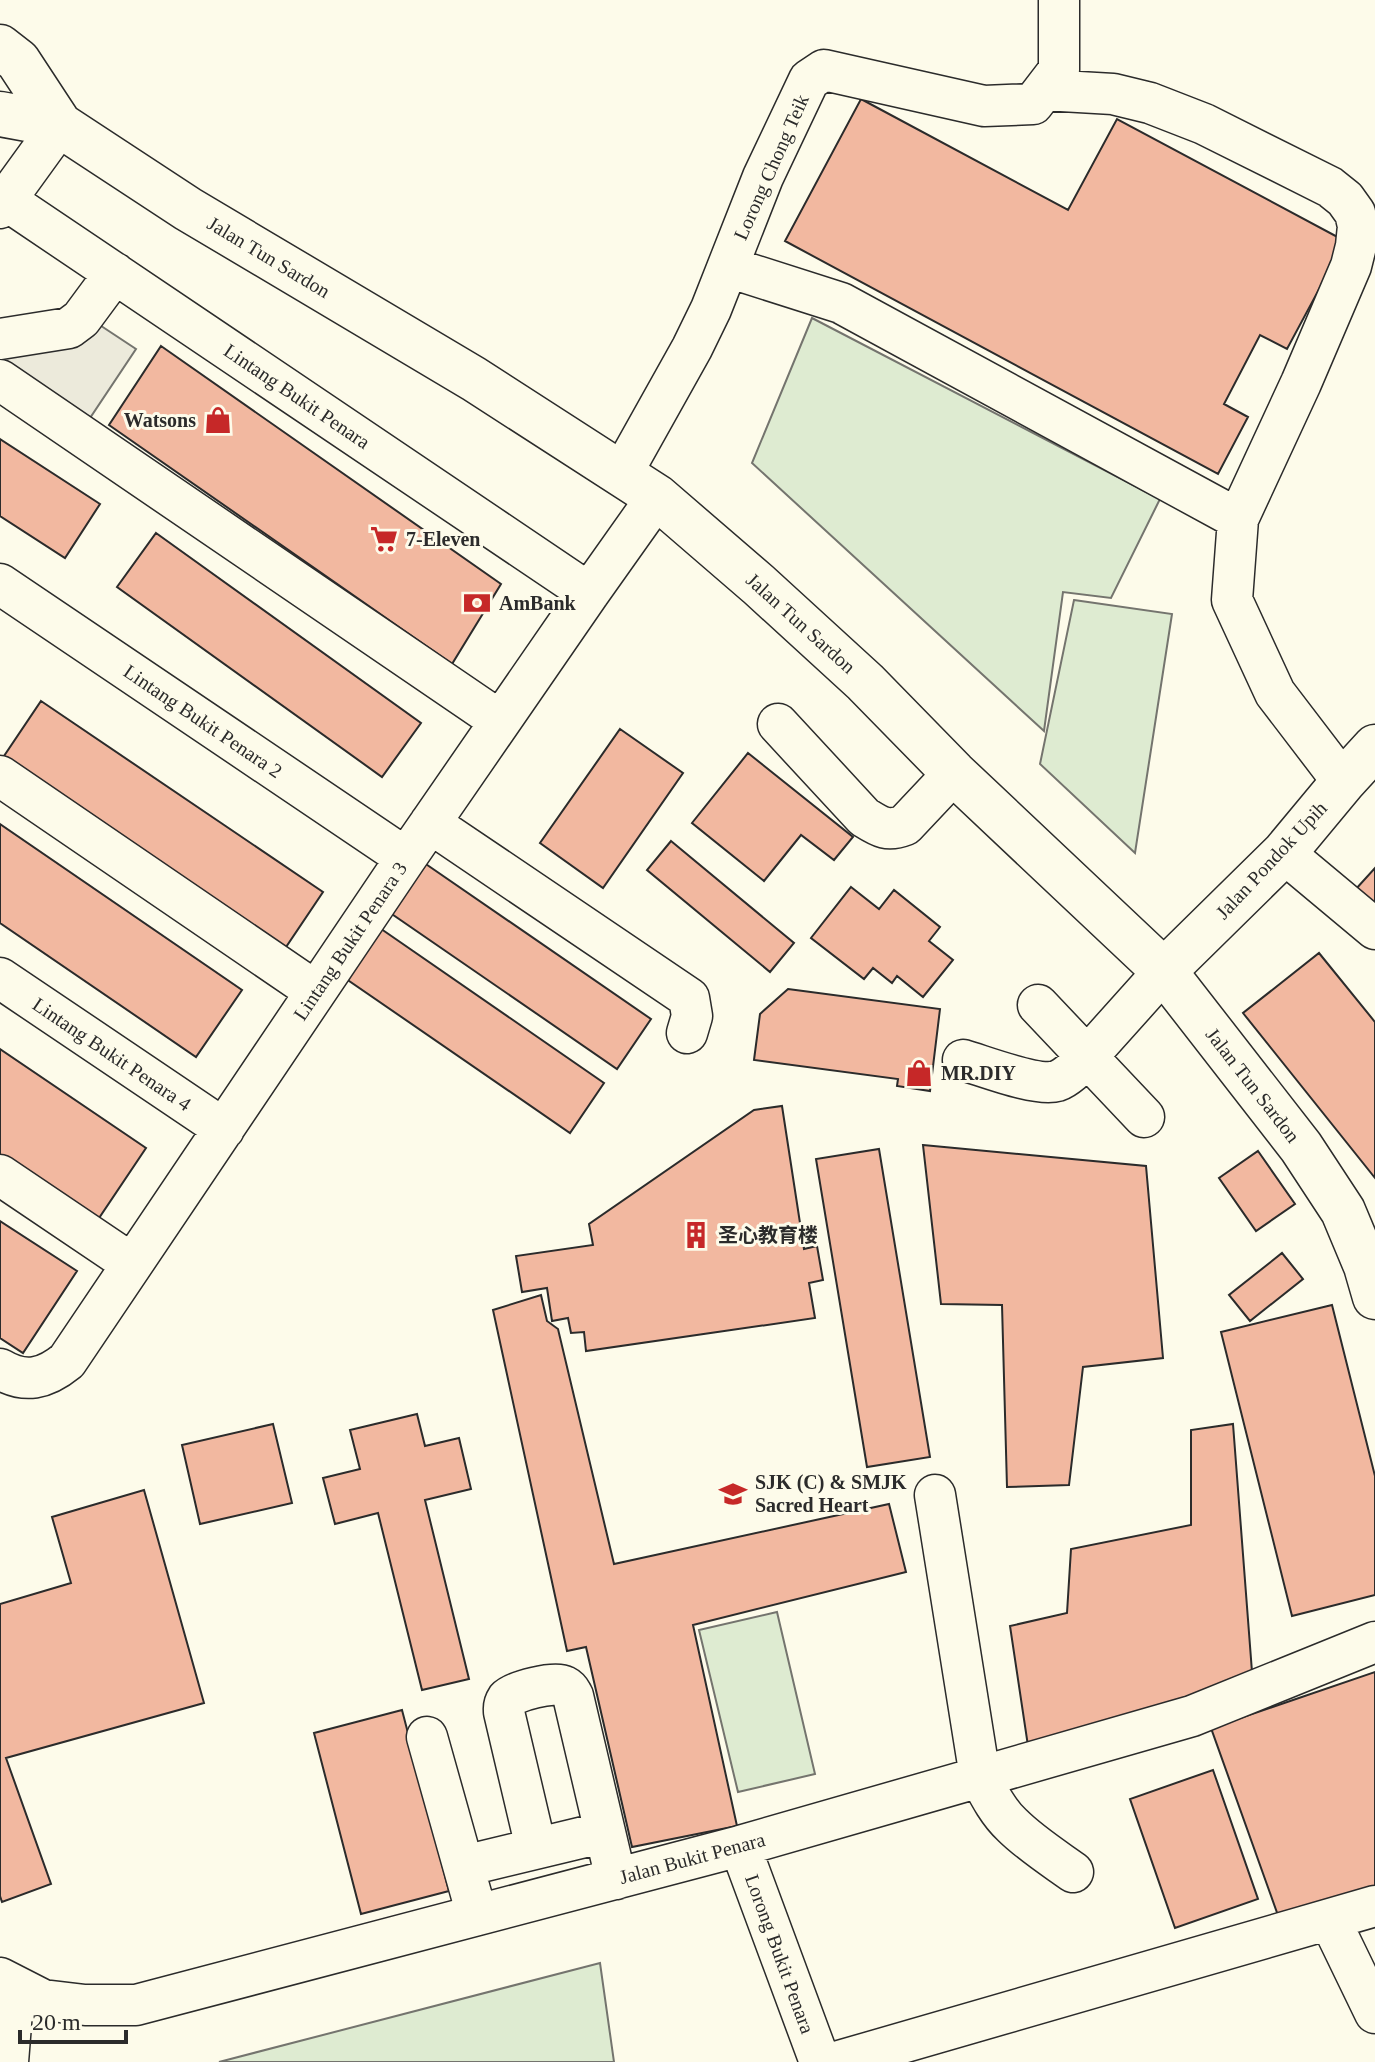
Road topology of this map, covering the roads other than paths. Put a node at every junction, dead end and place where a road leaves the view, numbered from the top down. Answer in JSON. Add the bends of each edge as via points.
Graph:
{"nodes":[{"id":1,"x":1059,"y":0,"type":"edge"},
{"id":2,"x":0,"y":47,"type":"edge"},
{"id":3,"x":1044,"y":90,"type":"junction"},
{"id":4,"x":0,"y":114,"type":"edge"},
{"id":5,"x":60,"y":125,"type":"junction"},
{"id":6,"x":2,"y":201,"type":"edge"},
{"id":7,"x":728,"y":267,"type":"junction"},
{"id":8,"x":115,"y":273,"type":"junction"},
{"id":9,"x":0,"y":339,"type":"edge"},
{"id":10,"x":0,"y":380,"type":"edge"},
{"id":11,"x":639,"y":486,"type":"junction"},
{"id":12,"x":1238,"y":519,"type":"junction"},
{"id":13,"x":0,"y":584,"type":"edge"},
{"id":14,"x":589,"y":593,"type":"junction"},
{"id":15,"x":500,"y":721,"type":"junction"},
{"id":16,"x":778,"y":724,"type":"dead end"},
{"id":17,"x":1375,"y":747,"type":"edge"},
{"id":18,"x":954,"y":773,"type":"junction"},
{"id":19,"x":0,"y":776,"type":"edge"},
{"id":20,"x":1343,"y":782,"type":"junction"},
{"id":21,"x":430,"y":823,"type":"junction"},
{"id":22,"x":1284,"y":853,"type":"junction"},
{"id":23,"x":406,"y":858,"type":"junction"},
{"id":24,"x":1375,"y":929,"type":"edge"},
{"id":25,"x":1164,"y":971,"type":"junction"},
{"id":26,"x":0,"y":978,"type":"edge"},
{"id":27,"x":315,"y":991,"type":"junction"},
{"id":28,"x":1038,"y":1005,"type":"dead end"},
{"id":29,"x":687,"y":1033,"type":"dead end"},
{"id":30,"x":1087,"y":1057,"type":"junction"},
{"id":31,"x":963,"y":1060,"type":"dead end"},
{"id":32,"x":1144,"y":1117,"type":"dead end"},
{"id":33,"x":224,"y":1129,"type":"junction"},
{"id":34,"x":0,"y":1175,"type":"edge"},
{"id":35,"x":132,"y":1264,"type":"junction"},
{"id":36,"x":1375,"y":1297,"type":"edge"},
{"id":37,"x":0,"y":1369,"type":"edge"},
{"id":38,"x":935,"y":1495,"type":"dead end"},
{"id":39,"x":1375,"y":1642,"type":"edge"},
{"id":40,"x":427,"y":1737,"type":"dead end"},
{"id":41,"x":980,"y":1777,"type":"junction"},
{"id":42,"x":605,"y":1832,"type":"junction"},
{"id":43,"x":740,"y":1846,"type":"junction"},
{"id":44,"x":536,"y":1848,"type":"junction"},
{"id":45,"x":464,"y":1866,"type":"junction"},
{"id":46,"x":1073,"y":1872,"type":"dead end"},
{"id":47,"x":616,"y":1879,"type":"junction"},
{"id":48,"x":1375,"y":1906,"type":"edge"},
{"id":49,"x":477,"y":1915,"type":"junction"},
{"id":50,"x":1330,"y":1920,"type":"junction"},
{"id":51,"x":7,"y":1982,"type":"edge"},
{"id":52,"x":1375,"y":2013,"type":"edge"},
{"id":53,"x":8,"y":2062,"type":"edge"},
{"id":54,"x":820,"y":2062,"type":"edge"},
{"id":55,"x":836,"y":2062,"type":"edge"}],
"edges":[{"from":1,"to":3,"type":"street","via":[[1059,70]]},
{"from":2,"to":5,"type":"main road","name":"Jalan Tun Sardon","via":[[18,61]]},
{"from":3,"to":7,"type":"street","name":"Lorong Chong Teik","via":[[1033,104],[984,106],[824,70],[809,80]]},
{"from":3,"to":12,"type":"street","via":[[1113,94],[1204,124],[1330,187],[1355,213],[1351,266]]},
{"from":4,"to":5,"type":"main road","name":"Jalan Tun Sardon"},
{"from":5,"to":6,"type":"street"},
{"from":5,"to":11,"type":"main road","name":"Jalan Tun Sardon"},
{"from":6,"to":8,"type":"street","name":"Lintang Bukit Penara"},
{"from":7,"to":11,"type":"street","name":"Lorong Chong Teik"},
{"from":7,"to":12,"type":"street","via":[[841,303]]},
{"from":8,"to":9,"type":"street","via":[[69,328]]},
{"from":8,"to":14,"type":"street","name":"Lintang Bukit Penara"},
{"from":10,"to":15,"type":"street"},
{"from":11,"to":14,"type":"street","name":"Lintang Bukit Penara 3"},
{"from":11,"to":18,"type":"main road","name":"Jalan Tun Sardon","via":[[759,585]]},
{"from":12,"to":20,"type":"street","via":[[1232,600],[1275,693]]},
{"from":13,"to":23,"type":"street","name":"Lintang Bukit Penara 2"},
{"from":14,"to":15,"type":"street","name":"Lintang Bukit Penara 3"},
{"from":15,"to":21,"type":"street","name":"Lintang Bukit Penara 3"},
{"from":16,"to":18,"type":"street","via":[[864,817],[880,827],[905,825]]},
{"from":17,"to":20,"type":"main road","name":"Jalan Pondok Upih"},
{"from":18,"to":25,"type":"main road","name":"Jalan Tun Sardon"},
{"from":19,"to":27,"type":"street"},
{"from":20,"to":22,"type":"main road","name":"Jalan Pondok Upih"},
{"from":21,"to":23,"type":"street","name":"Lintang Bukit Penara 3"},
{"from":21,"to":29,"type":"street","via":[[689,998],[692,1016]]},
{"from":22,"to":24,"type":"street"},
{"from":22,"to":25,"type":"main road","name":"Jalan Pondok Upih"},
{"from":23,"to":27,"type":"street","name":"Lintang Bukit Penara 3"},
{"from":25,"to":30,"type":"street"},
{"from":25,"to":36,"type":"main road","name":"Jalan Tun Sardon","via":[[1301,1147],[1343,1211]]},
{"from":26,"to":33,"type":"street","name":"Lintang Bukit Penara 4"},
{"from":27,"to":33,"type":"street","name":"Lintang Bukit Penara 3"},
{"from":28,"to":30,"type":"street"},
{"from":30,"to":31,"type":"street","via":[[1057,1081],[1036,1081]]},
{"from":30,"to":32,"type":"street"},
{"from":33,"to":35,"type":"street","name":"Lintang Bukit Penara 3"},
{"from":34,"to":35,"type":"street"},
{"from":35,"to":37,"type":"street","name":"Lintang Bukit Penara 3","via":[[67,1361],[38,1378]]},
{"from":38,"to":41,"type":"street"},
{"from":39,"to":41,"type":"street","name":"Jalan Bukit Penara","via":[[1192,1716]]},
{"from":40,"to":45,"type":"street"},
{"from":41,"to":43,"type":"street","name":"Jalan Bukit Penara"},
{"from":41,"to":46,"type":"street","via":[[1010,1823]]},
{"from":42,"to":44,"type":"street"},
{"from":42,"to":44,"type":"street","via":[[573,1696],[554,1684],[516,1693],[504,1704]]},
{"from":42,"to":47,"type":"street"},
{"from":43,"to":47,"type":"street","name":"Jalan Bukit Penara"},
{"from":43,"to":54,"type":"street","name":"Lorong Bukit Penara"},
{"from":44,"to":45,"type":"street"},
{"from":45,"to":49,"type":"street"},
{"from":47,"to":49,"type":"street","name":"Jalan Bukit Penara"},
{"from":48,"to":50,"type":"street"},
{"from":49,"to":51,"type":"street","name":"Jalan Bukit Penara","via":[[136,2005],[43,2000]]},
{"from":50,"to":52,"type":"street"},
{"from":50,"to":55,"type":"street"},
{"from":51,"to":53,"type":"street"}]}
